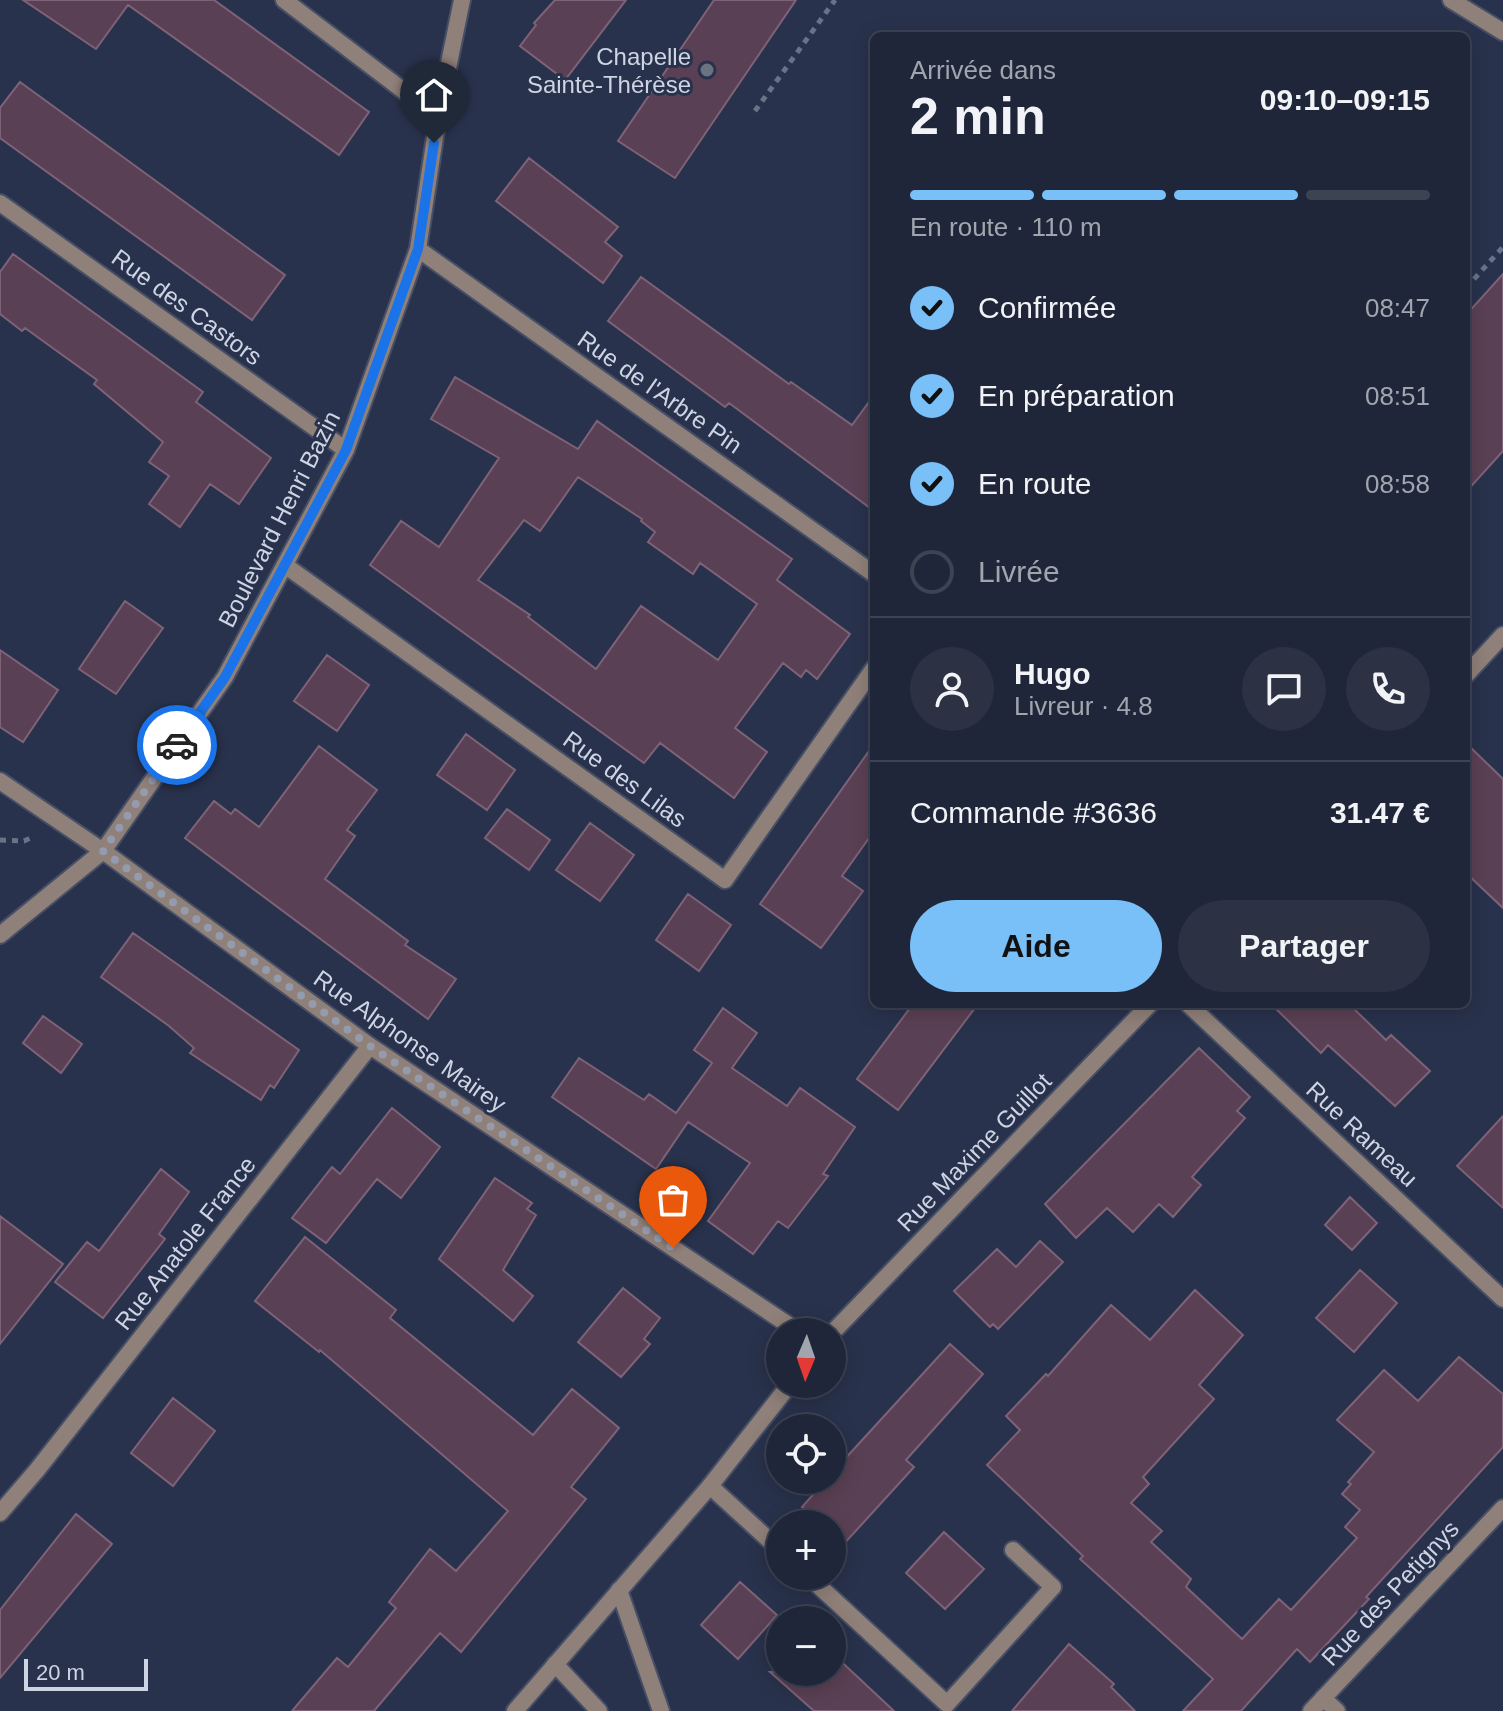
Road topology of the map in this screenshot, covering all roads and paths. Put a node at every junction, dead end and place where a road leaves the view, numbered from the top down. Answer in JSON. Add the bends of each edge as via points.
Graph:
{"nodes":[{"id":1,"x":284,"y":0,"type":"edge"},
{"id":2,"x":462,"y":0,"type":"edge"},
{"id":3,"x":835,"y":0,"type":"edge"},
{"id":4,"x":1451,"y":0,"type":"edge"},
{"id":5,"x":1503,"y":32,"type":"edge"},
{"id":6,"x":755,"y":111,"type":"dead end"},
{"id":7,"x":438,"y":117,"type":"junction"},
{"id":8,"x":0,"y":203,"type":"edge"},
{"id":9,"x":1503,"y":247,"type":"edge"},
{"id":10,"x":418,"y":249,"type":"junction"},
{"id":11,"x":1470,"y":284,"type":"edge"},
{"id":12,"x":346,"y":450,"type":"junction"},
{"id":13,"x":286,"y":566,"type":"junction"},
{"id":14,"x":870,"y":571,"type":"edge"},
{"id":15,"x":1503,"y":635,"type":"edge"},
{"id":16,"x":1470,"y":671,"type":"edge"},
{"id":17,"x":870,"y":674,"type":"edge"},
{"id":18,"x":0,"y":781,"type":"edge"},
{"id":19,"x":103,"y":851,"type":"junction"},
{"id":20,"x":0,"y":935,"type":"edge"},
{"id":21,"x":1146,"y":1008,"type":"edge"},
{"id":22,"x":1192,"y":1008,"type":"edge"},
{"id":23,"x":370,"y":1046,"type":"junction"},
{"id":24,"x":1503,"y":1299,"type":"edge"},
{"id":25,"x":778,"y":1318,"type":"edge"},
{"id":26,"x":846,"y":1319,"type":"edge"},
{"id":27,"x":779,"y":1398,"type":"edge"},
{"id":28,"x":710,"y":1486,"type":"junction"},
{"id":29,"x":1503,"y":1508,"type":"edge"},
{"id":30,"x":0,"y":1513,"type":"edge"},
{"id":31,"x":766,"y":1537,"type":"edge"},
{"id":32,"x":1013,"y":1550,"type":"dead end"},
{"id":33,"x":619,"y":1590,"type":"junction"},
{"id":34,"x":823,"y":1590,"type":"edge"},
{"id":35,"x":555,"y":1664,"type":"junction"},
{"id":36,"x":1317,"y":1705,"type":"edge"},
{"id":37,"x":515,"y":1711,"type":"edge"},
{"id":38,"x":599,"y":1711,"type":"edge"},
{"id":39,"x":661,"y":1711,"type":"edge"},
{"id":40,"x":1337,"y":1711,"type":"edge"}],
"edges":[{"from":1,"to":7,"type":"street"},
{"from":2,"to":7,"type":"street","name":"Boulevard Henri Bazin"},
{"from":3,"to":6,"type":"path"},
{"from":4,"to":5,"type":"street"},
{"from":7,"to":10,"type":"street","name":"Boulevard Henri Bazin"},
{"from":8,"to":12,"type":"street","name":"Rue des Castors"},
{"from":9,"to":11,"type":"path"},
{"from":10,"to":12,"type":"street","name":"Boulevard Henri Bazin"},
{"from":10,"to":14,"type":"street","name":"Rue de l'Arbre Pin"},
{"from":12,"to":13,"type":"street","name":"Boulevard Henri Bazin"},
{"from":13,"to":17,"type":"street","name":"Rue des Lilas","via":[[725,880]]},
{"from":13,"to":19,"type":"street","name":"Boulevard Henri Bazin","via":[[225,677]]},
{"from":15,"to":16,"type":"street"},
{"from":18,"to":19,"type":"street","name":"Rue Alphonse Mairey"},
{"from":19,"to":20,"type":"street","name":"Boulevard Henri Bazin"},
{"from":19,"to":23,"type":"street","name":"Rue Alphonse Mairey"},
{"from":21,"to":26,"type":"street","name":"Rue Maxime Guillot"},
{"from":22,"to":24,"type":"street","name":"Rue Rameau"},
{"from":23,"to":25,"type":"street","name":"Rue Alphonse Mairey"},
{"from":23,"to":30,"type":"street","name":"Rue Anatole France"},
{"from":27,"to":28,"type":"street"},
{"from":28,"to":31,"type":"street"},
{"from":28,"to":33,"type":"street"},
{"from":29,"to":36,"type":"street","name":"Rue des Petignys"},
{"from":32,"to":34,"type":"street","via":[[1053,1587],[947,1704]]},
{"from":33,"to":35,"type":"street"},
{"from":33,"to":39,"type":"street"},
{"from":35,"to":37,"type":"street"},
{"from":35,"to":38,"type":"street"},
{"from":36,"to":40,"type":"street"}]}
